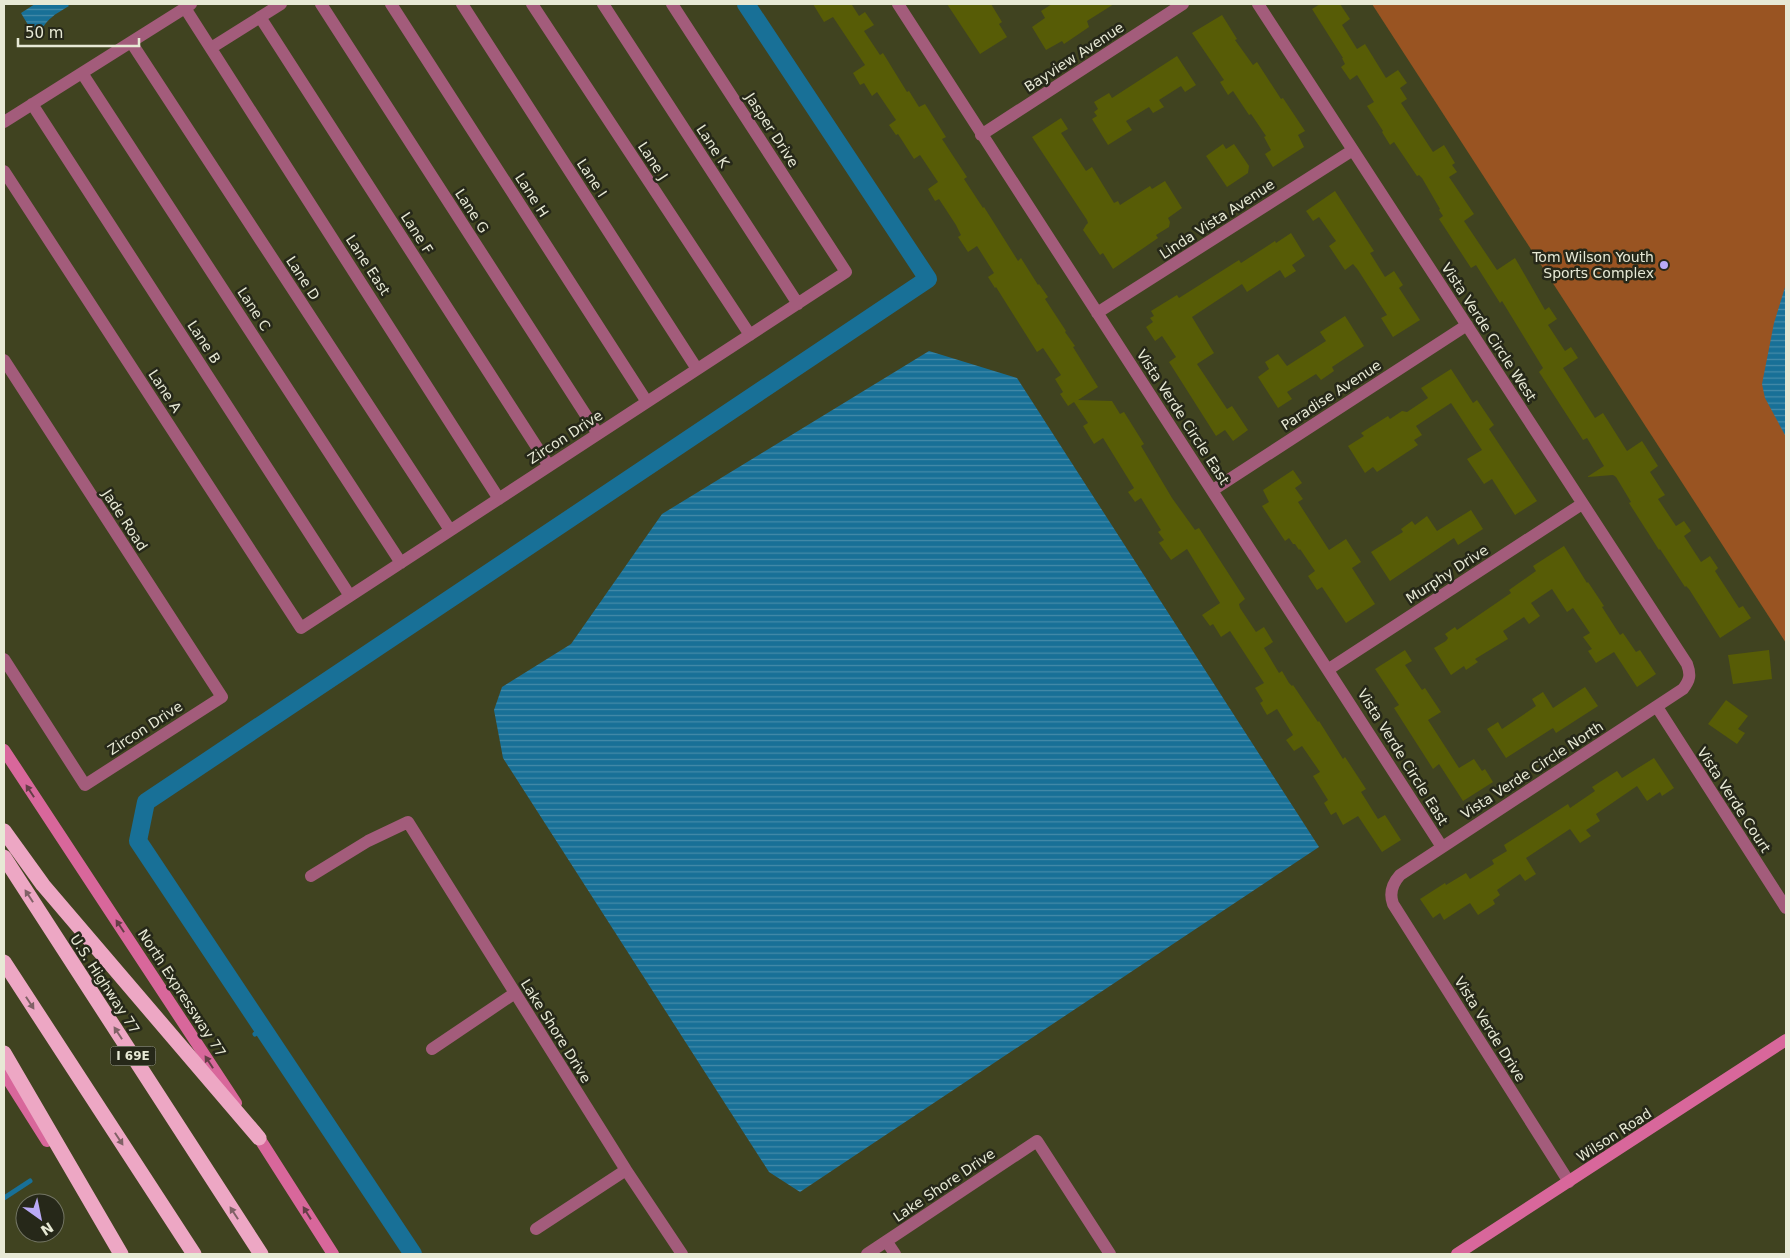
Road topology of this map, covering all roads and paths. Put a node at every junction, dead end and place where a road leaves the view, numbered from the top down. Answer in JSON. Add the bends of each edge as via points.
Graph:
{"nodes":[{"id":1,"x":281,"y":4,"type":"edge"},
{"id":2,"x":321,"y":4,"type":"edge"},
{"id":3,"x":391,"y":4,"type":"edge"},
{"id":4,"x":462,"y":4,"type":"edge"},
{"id":5,"x":532,"y":4,"type":"edge"},
{"id":6,"x":603,"y":4,"type":"edge"},
{"id":7,"x":672,"y":4,"type":"edge"},
{"id":8,"x":898,"y":4,"type":"edge"},
{"id":9,"x":1183,"y":4,"type":"edge"},
{"id":10,"x":1258,"y":4,"type":"edge"},
{"id":11,"x":188,"y":6,"type":"edge"},
{"id":12,"x":260,"y":18,"type":"junction"},
{"id":13,"x":130,"y":42,"type":"junction"},
{"id":14,"x":211,"y":48,"type":"junction"},
{"id":15,"x":82,"y":73,"type":"junction"},
{"id":16,"x":32,"y":104,"type":"junction"},
{"id":17,"x":4,"y":122,"type":"edge"},
{"id":18,"x":981,"y":135,"type":"junction"},
{"id":19,"x":1353,"y":150,"type":"junction"},
{"id":20,"x":4,"y":171,"type":"edge"},
{"id":21,"x":846,"y":272,"type":"joint"},
{"id":22,"x":798,"y":304,"type":"junction"},
{"id":23,"x":1097,"y":314,"type":"junction"},
{"id":24,"x":1467,"y":326,"type":"junction"},
{"id":25,"x":750,"y":335,"type":"junction"},
{"id":26,"x":4,"y":360,"type":"edge"},
{"id":27,"x":697,"y":369,"type":"junction"},
{"id":28,"x":648,"y":402,"type":"junction"},
{"id":29,"x":598,"y":434,"type":"junction"},
{"id":30,"x":550,"y":466,"type":"junction"},
{"id":31,"x":1213,"y":490,"type":"junction"},
{"id":32,"x":499,"y":498,"type":"junction"},
{"id":33,"x":1582,"y":504,"type":"junction"},
{"id":34,"x":450,"y":530,"type":"junction"},
{"id":35,"x":401,"y":562,"type":"junction"},
{"id":36,"x":350,"y":596,"type":"junction"},
{"id":37,"x":301,"y":628,"type":"joint"},
{"id":38,"x":4,"y":659,"type":"edge"},
{"id":39,"x":1329,"y":668,"type":"junction"},
{"id":40,"x":1690,"y":677,"type":"joint"},
{"id":41,"x":222,"y":696,"type":"joint"},
{"id":42,"x":1656,"y":707,"type":"junction"},
{"id":43,"x":4,"y":750,"type":"edge"},
{"id":44,"x":4,"y":831,"type":"edge"},
{"id":45,"x":1442,"y":847,"type":"junction"},
{"id":46,"x":4,"y":857,"type":"edge"},
{"id":47,"x":311,"y":876,"type":"dead end"},
{"id":48,"x":1391,"y":890,"type":"joint"},
{"id":49,"x":1786,"y":908,"type":"edge"},
{"id":50,"x":4,"y":962,"type":"edge"},
{"id":51,"x":515,"y":993,"type":"junction"},
{"id":52,"x":1786,"y":1040,"type":"edge"},
{"id":53,"x":432,"y":1049,"type":"dead end"},
{"id":54,"x":4,"y":1053,"type":"edge"},
{"id":55,"x":4,"y":1073,"type":"edge"},
{"id":56,"x":259,"y":1138,"type":"junction"},
{"id":57,"x":626,"y":1170,"type":"junction"},
{"id":58,"x":1569,"y":1182,"type":"junction"},
{"id":59,"x":536,"y":1229,"type":"dead end"},
{"id":60,"x":887,"y":1242,"type":"junction"},
{"id":61,"x":121,"y":1254,"type":"edge"},
{"id":62,"x":194,"y":1254,"type":"edge"},
{"id":63,"x":261,"y":1254,"type":"edge"},
{"id":64,"x":333,"y":1254,"type":"edge"},
{"id":65,"x":682,"y":1254,"type":"edge"},
{"id":66,"x":867,"y":1254,"type":"edge"},
{"id":67,"x":895,"y":1254,"type":"edge"},
{"id":68,"x":1110,"y":1254,"type":"edge"},
{"id":69,"x":1457,"y":1254,"type":"edge"}],
"edges":[{"from":1,"to":12,"type":"street"},
{"from":2,"to":29,"type":"street","name":"Lane G"},
{"from":3,"to":28,"type":"street","name":"Lane H"},
{"from":4,"to":27,"type":"street","name":"Lane I"},
{"from":5,"to":25,"type":"street","name":"Lane J"},
{"from":6,"to":22,"type":"street","name":"Lane K"},
{"from":7,"to":21,"type":"street","name":"Jasper Drive"},
{"from":8,"to":18,"type":"street","name":"Vista Verde Circle East"},
{"from":9,"to":18,"type":"street","name":"Bayview Avenue"},
{"from":10,"to":19,"type":"street","name":"Vista Verde Circle West"},
{"from":11,"to":13,"type":"street"},
{"from":11,"to":14,"type":"street","name":"Lane East"},
{"from":12,"to":14,"type":"street"},
{"from":12,"to":30,"type":"street","name":"Lane F"},
{"from":13,"to":15,"type":"street"},
{"from":13,"to":34,"type":"street","name":"Lane D"},
{"from":14,"to":32,"type":"street","name":"Lane East"},
{"from":15,"to":16,"type":"street"},
{"from":15,"to":35,"type":"street","name":"Lane C"},
{"from":16,"to":17,"type":"street"},
{"from":16,"to":36,"type":"street","name":"Lane B"},
{"from":18,"to":23,"type":"street","name":"Vista Verde Circle East"},
{"from":19,"to":23,"type":"street","name":"Linda Vista Avenue"},
{"from":19,"to":24,"type":"street","name":"Vista Verde Circle West"},
{"from":20,"to":37,"type":"street","name":"Lane A"},
{"from":21,"to":22,"type":"street","name":"Zircon Drive"},
{"from":22,"to":25,"type":"street","name":"Zircon Drive"},
{"from":23,"to":31,"type":"street","name":"Vista Verde Circle East"},
{"from":24,"to":31,"type":"street","name":"Paradise Avenue"},
{"from":24,"to":33,"type":"street","name":"Vista Verde Circle West"},
{"from":25,"to":27,"type":"street","name":"Zircon Drive"},
{"from":26,"to":41,"type":"street","name":"Jade Road"},
{"from":27,"to":28,"type":"street","name":"Zircon Drive"},
{"from":28,"to":29,"type":"street","name":"Zircon Drive"},
{"from":29,"to":30,"type":"street","name":"Zircon Drive"},
{"from":30,"to":32,"type":"street","name":"Zircon Drive"},
{"from":31,"to":39,"type":"street","name":"Vista Verde Circle East"},
{"from":32,"to":34,"type":"street","name":"Zircon Drive"},
{"from":33,"to":39,"type":"street","name":"Murphy Drive"},
{"from":33,"to":40,"type":"street","name":"Vista Verde Circle West","via":[[1687,664]]},
{"from":34,"to":35,"type":"street","name":"Zircon Drive"},
{"from":35,"to":36,"type":"street","name":"Zircon Drive"},
{"from":36,"to":37,"type":"street","name":"Zircon Drive"},
{"from":38,"to":41,"type":"street","name":"Zircon Drive","via":[[85,785]]},
{"from":39,"to":45,"type":"street","name":"Vista Verde Circle East"},
{"from":40,"to":42,"type":"street","name":"Vista Verde Circle North","via":[[1683,689]]},
{"from":42,"to":45,"type":"street","name":"Vista Verde Circle North"},
{"from":42,"to":49,"type":"street","name":"Vista Verde Court"},
{"from":56,"to":43,"type":"main road","name":"North Expressway 77","one_way":true},
{"from":44,"to":56,"type":"highway","via":[[43,885]]},
{"from":45,"to":48,"type":"street","name":"Vista Verde Circle North","via":[[1400,875]]},
{"from":63,"to":46,"type":"highway","name":"U.S. Highway 77","number":"I 69E","one_way":true},
{"from":47,"to":51,"type":"street","name":"Lake Shore Drive","via":[[368,841],[408,822]]},
{"from":48,"to":58,"type":"street","name":"Vista Verde Drive","via":[[1393,904]]},
{"from":50,"to":62,"type":"highway","one_way":true},
{"from":51,"to":53,"type":"street"},
{"from":51,"to":57,"type":"street","name":"Lake Shore Drive"},
{"from":52,"to":58,"type":"main road","name":"Wilson Road"},
{"from":54,"to":61,"type":"highway"},
{"from":55,"to":61,"type":"main road"},
{"from":64,"to":56,"type":"main road","name":"North Expressway 77","one_way":true},
{"from":57,"to":59,"type":"street"},
{"from":57,"to":65,"type":"street","name":"Lake Shore Drive"},
{"from":58,"to":69,"type":"main road","name":"Wilson Road"},
{"from":60,"to":66,"type":"street","name":"Lake Shore Drive"},
{"from":60,"to":67,"type":"street"},
{"from":60,"to":68,"type":"street","name":"Lake Shore Drive","via":[[1037,1141]]}]}
